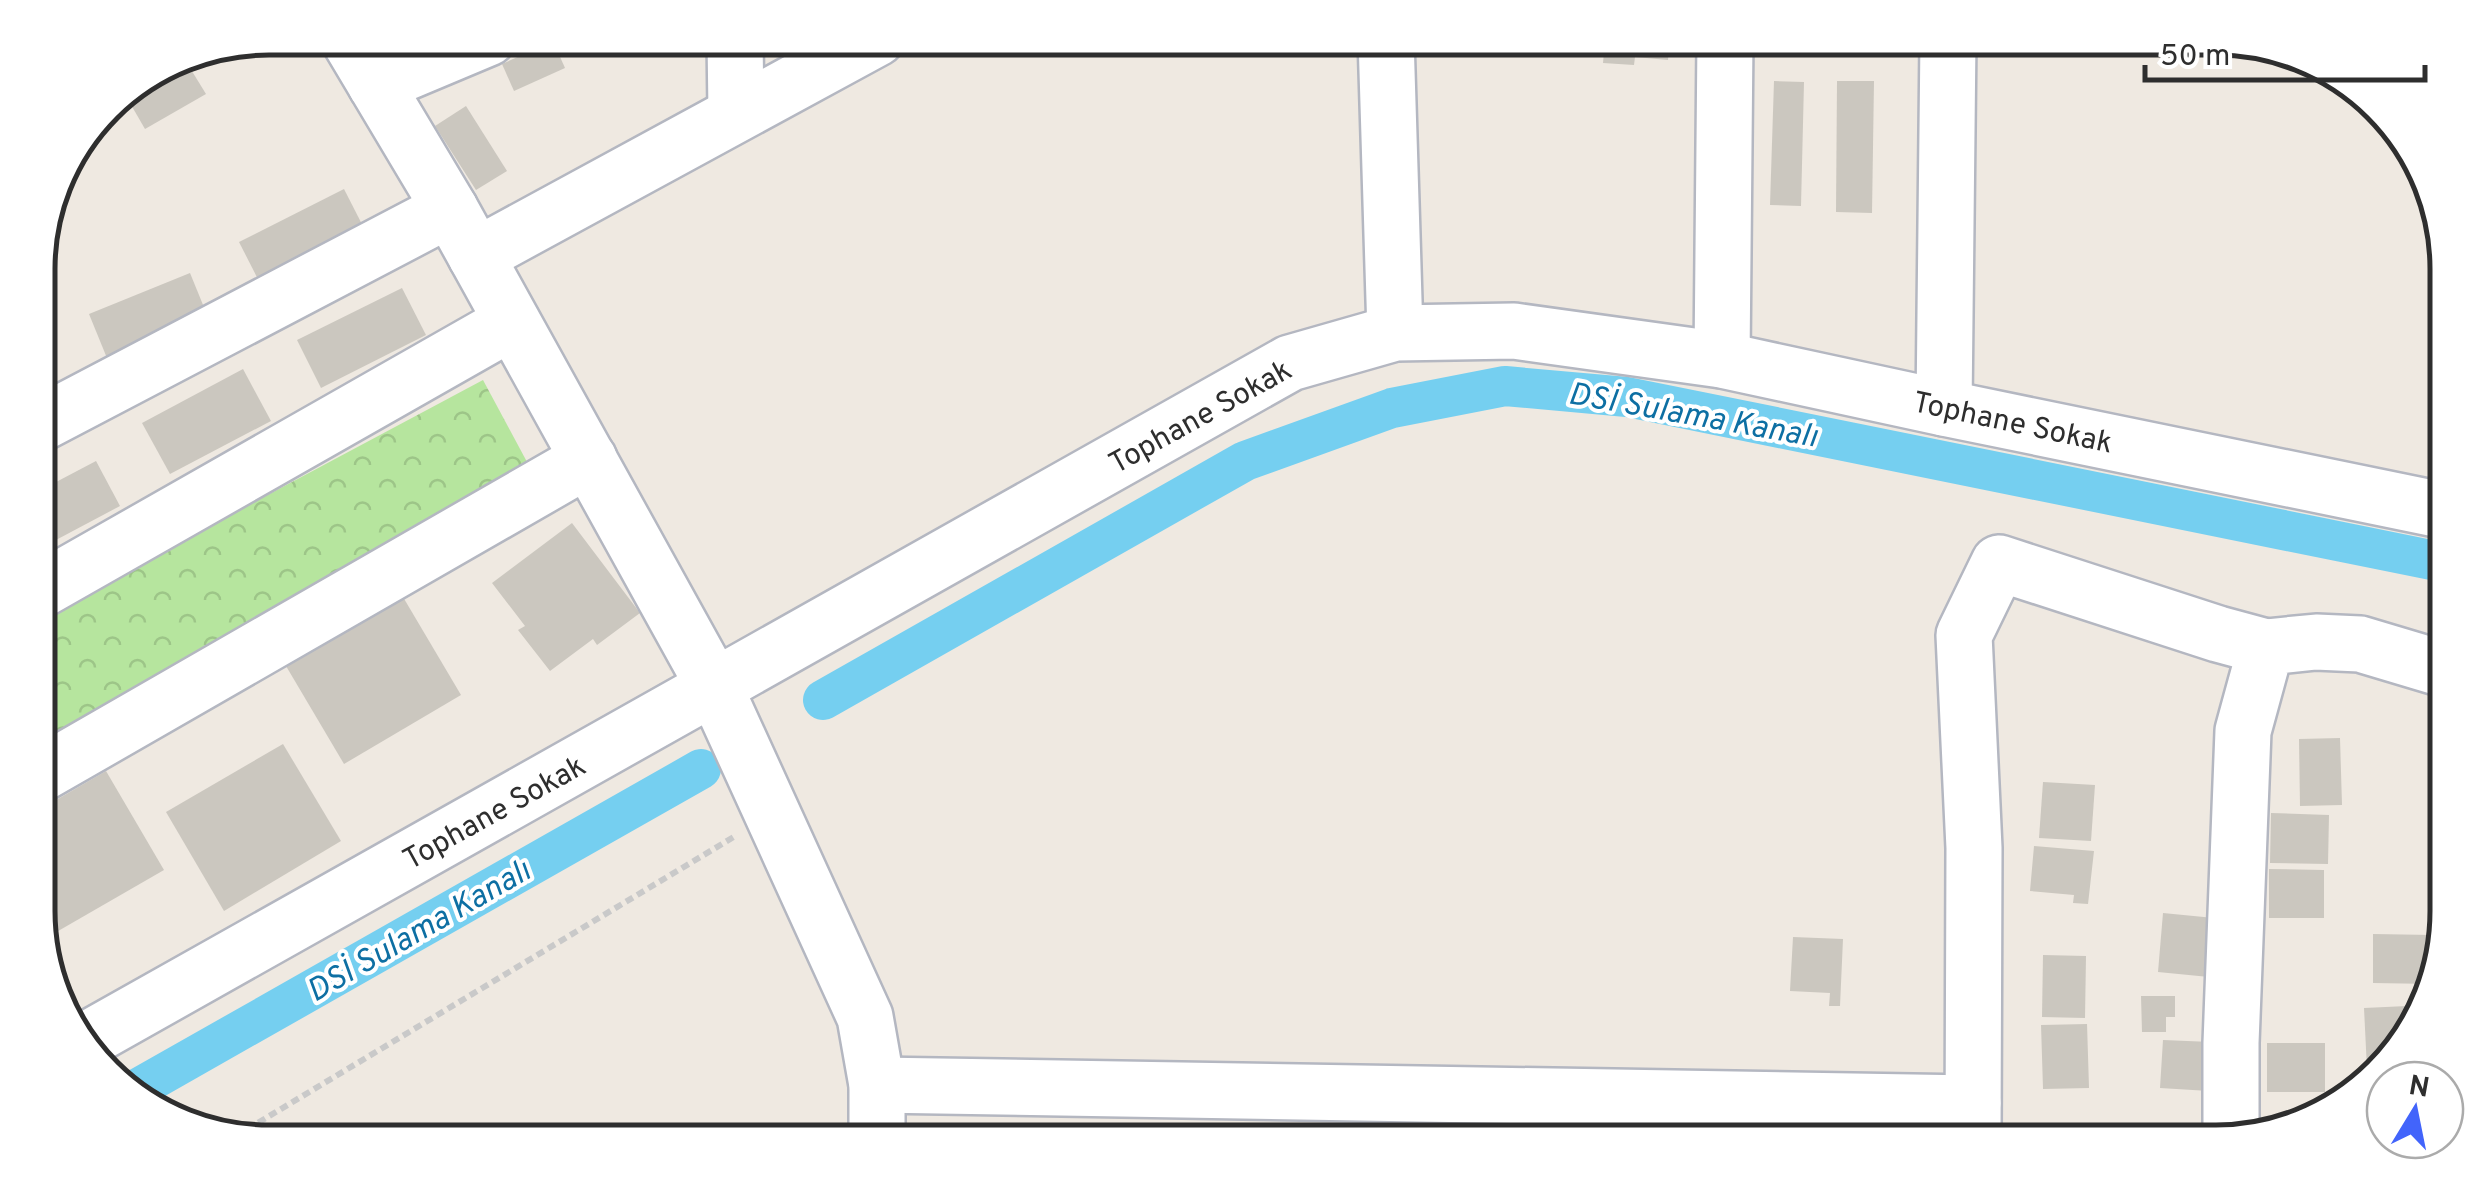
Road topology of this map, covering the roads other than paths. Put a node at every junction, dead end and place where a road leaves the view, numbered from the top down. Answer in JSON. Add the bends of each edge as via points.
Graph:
{"nodes":[{"id":1,"x":358,"y":55,"type":"edge"},
{"id":2,"x":447,"y":55,"type":"edge"},
{"id":3,"x":735,"y":55,"type":"edge"},
{"id":4,"x":845,"y":55,"type":"edge"},
{"id":5,"x":1386,"y":55,"type":"edge"},
{"id":6,"x":1725,"y":55,"type":"edge"},
{"id":7,"x":1948,"y":55,"type":"edge"},
{"id":8,"x":376,"y":85,"type":"junction"},
{"id":9,"x":736,"y":113,"type":"junction"},
{"id":10,"x":450,"y":208,"type":"junction"},
{"id":11,"x":476,"y":256,"type":"junction"},
{"id":12,"x":512,"y":322,"type":"junction"},
{"id":13,"x":1394,"y":333,"type":"junction"},
{"id":14,"x":1722,"y":360,"type":"junction"},
{"id":15,"x":1944,"y":408,"type":"junction"},
{"id":16,"x":55,"y":416,"type":"edge"},
{"id":17,"x":589,"y":459,"type":"junction"},
{"id":18,"x":2430,"y":508,"type":"edge"},
{"id":19,"x":55,"y":582,"type":"edge"},
{"id":20,"x":2266,"y":647,"type":"junction"},
{"id":21,"x":2430,"y":665,"type":"edge"},
{"id":22,"x":716,"y":688,"type":"junction"},
{"id":23,"x":55,"y":766,"type":"edge"},
{"id":24,"x":95,"y":1035,"type":"edge"},
{"id":25,"x":877,"y":1085,"type":"junction"},
{"id":26,"x":1542,"y":1119,"type":"edge"},
{"id":27,"x":1973,"y":1123,"type":"edge"},
{"id":28,"x":877,"y":1125,"type":"edge"},
{"id":29,"x":2231,"y":1125,"type":"edge"}],
"edges":[{"from":1,"to":8,"type":"street"},
{"from":2,"to":8,"type":"street"},
{"from":3,"to":9,"type":"street"},
{"from":4,"to":9,"type":"street"},
{"from":5,"to":13,"type":"street"},
{"from":6,"to":14,"type":"street"},
{"from":7,"to":15,"type":"street"},
{"from":8,"to":10,"type":"street"},
{"from":9,"to":11,"type":"street"},
{"from":10,"to":11,"type":"street"},
{"from":10,"to":16,"type":"street"},
{"from":11,"to":12,"type":"street"},
{"from":12,"to":17,"type":"street"},
{"from":12,"to":19,"type":"street"},
{"from":13,"to":14,"type":"street","name":"Tophane Sokak","via":[[1514,331]]},
{"from":13,"to":22,"type":"street","name":"Tophane Sokak","via":[[1290,363]]},
{"from":14,"to":15,"type":"street","name":"Tophane Sokak"},
{"from":15,"to":18,"type":"street","name":"Tophane Sokak"},
{"from":17,"to":22,"type":"street"},
{"from":17,"to":23,"type":"street"},
{"from":20,"to":21,"type":"street","via":[[2360,644]]},
{"from":20,"to":27,"type":"street","via":[[2000,563],[1964,634],[1974,848]]},
{"from":20,"to":29,"type":"street","via":[[2243,731]]},
{"from":22,"to":24,"type":"street","name":"Tophane Sokak"},
{"from":22,"to":25,"type":"street","via":[[865,1017]]},
{"from":25,"to":26,"type":"street"},
{"from":25,"to":28,"type":"street"},
{"from":26,"to":27,"type":"street"}]}
